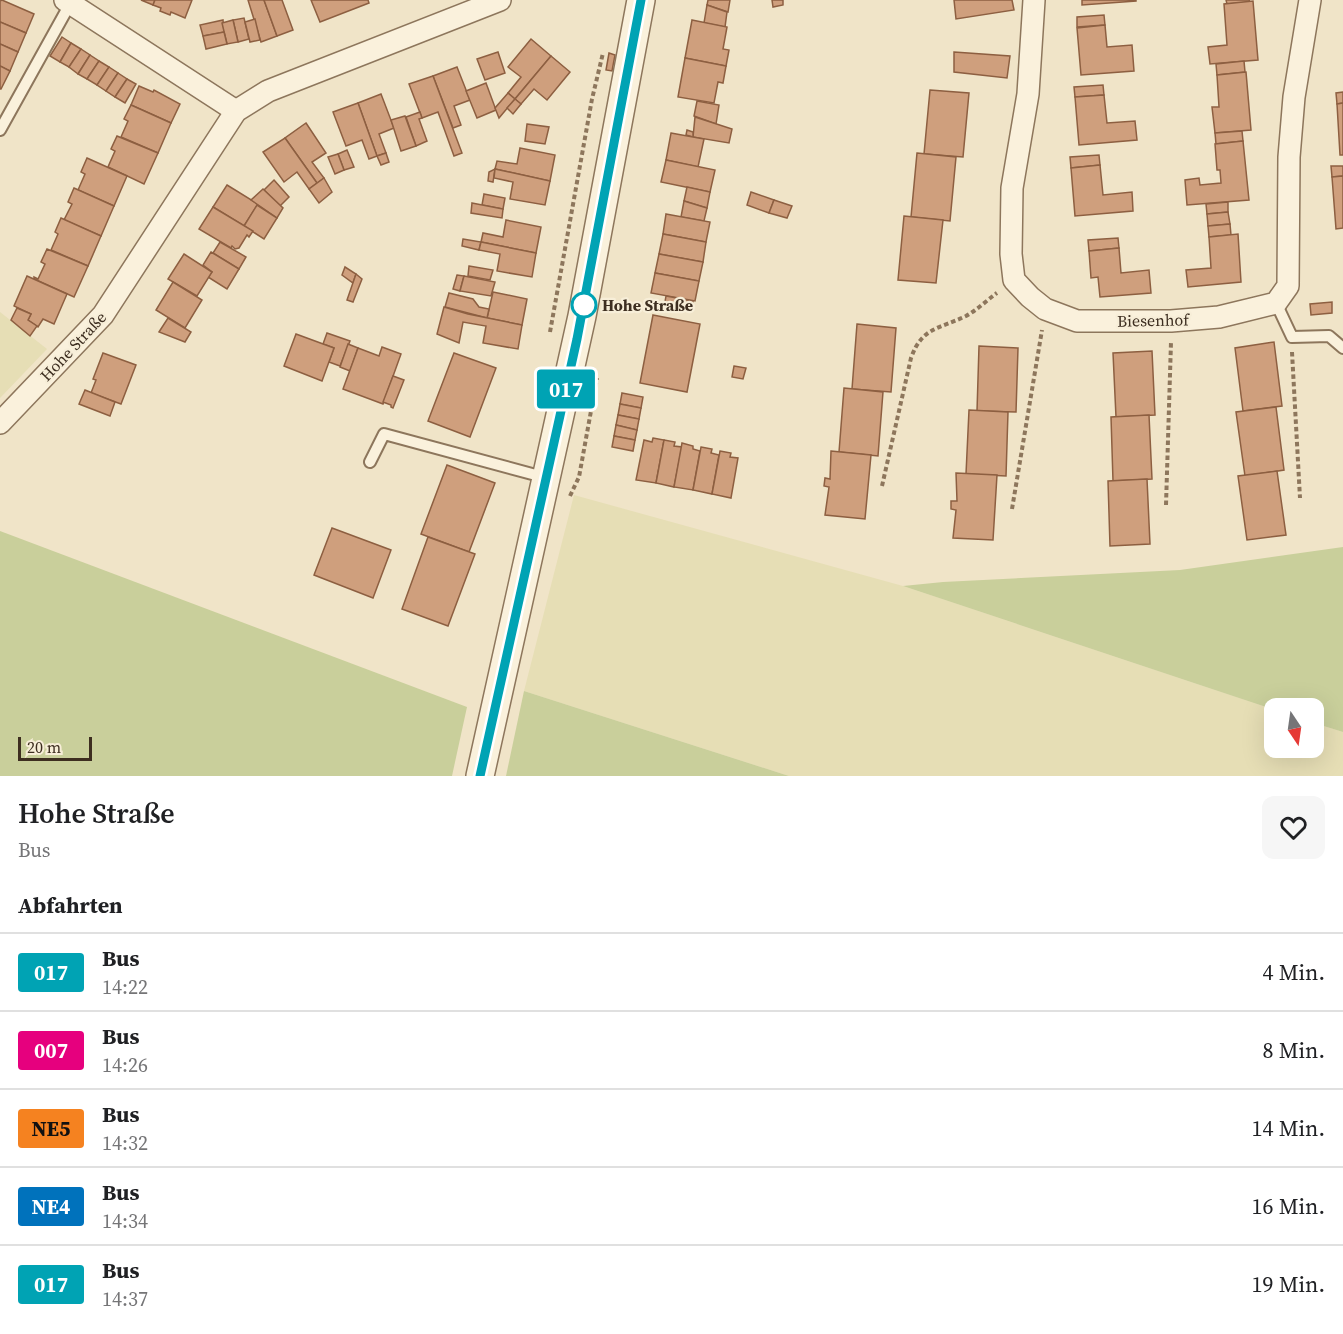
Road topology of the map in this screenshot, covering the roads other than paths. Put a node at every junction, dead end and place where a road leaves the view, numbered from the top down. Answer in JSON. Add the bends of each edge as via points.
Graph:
{"nodes":[{"id":1,"x":500,"y":0,"type":"edge"},
{"id":2,"x":641,"y":0,"type":"edge"},
{"id":3,"x":1034,"y":0,"type":"edge"},
{"id":4,"x":1310,"y":0,"type":"edge"},
{"id":5,"x":67,"y":2,"type":"edge"},
{"id":6,"x":236,"y":111,"type":"junction"},
{"id":7,"x":0,"y":130,"type":"edge"},
{"id":8,"x":1276,"y":303,"type":"junction"},
{"id":9,"x":1343,"y":348,"type":"edge"},
{"id":10,"x":0,"y":423,"type":"edge"},
{"id":11,"x":370,"y":462,"type":"dead end"},
{"id":12,"x":547,"y":478,"type":"junction"},
{"id":13,"x":480,"y":776,"type":"edge"}],
"edges":[{"from":1,"to":6,"type":"street","name":"Hohe Straße","via":[[268,91]]},
{"from":2,"to":12,"type":"street"},
{"from":3,"to":8,"type":"street","name":"Biesenhof","via":[[1028,94],[1012,188],[1014,280],[1045,309],[1077,321],[1219,317]]},
{"from":4,"to":8,"type":"street","via":[[1294,97],[1288,286]]},
{"from":5,"to":6,"type":"street"},
{"from":5,"to":7,"type":"lane"},
{"from":6,"to":10,"type":"street","name":"Hohe Straße","via":[[103,315]]},
{"from":8,"to":9,"type":"lane","via":[[1292,337],[1329,336]]},
{"from":11,"to":12,"type":"lane","via":[[384,434]]},
{"from":12,"to":13,"type":"street"}]}
